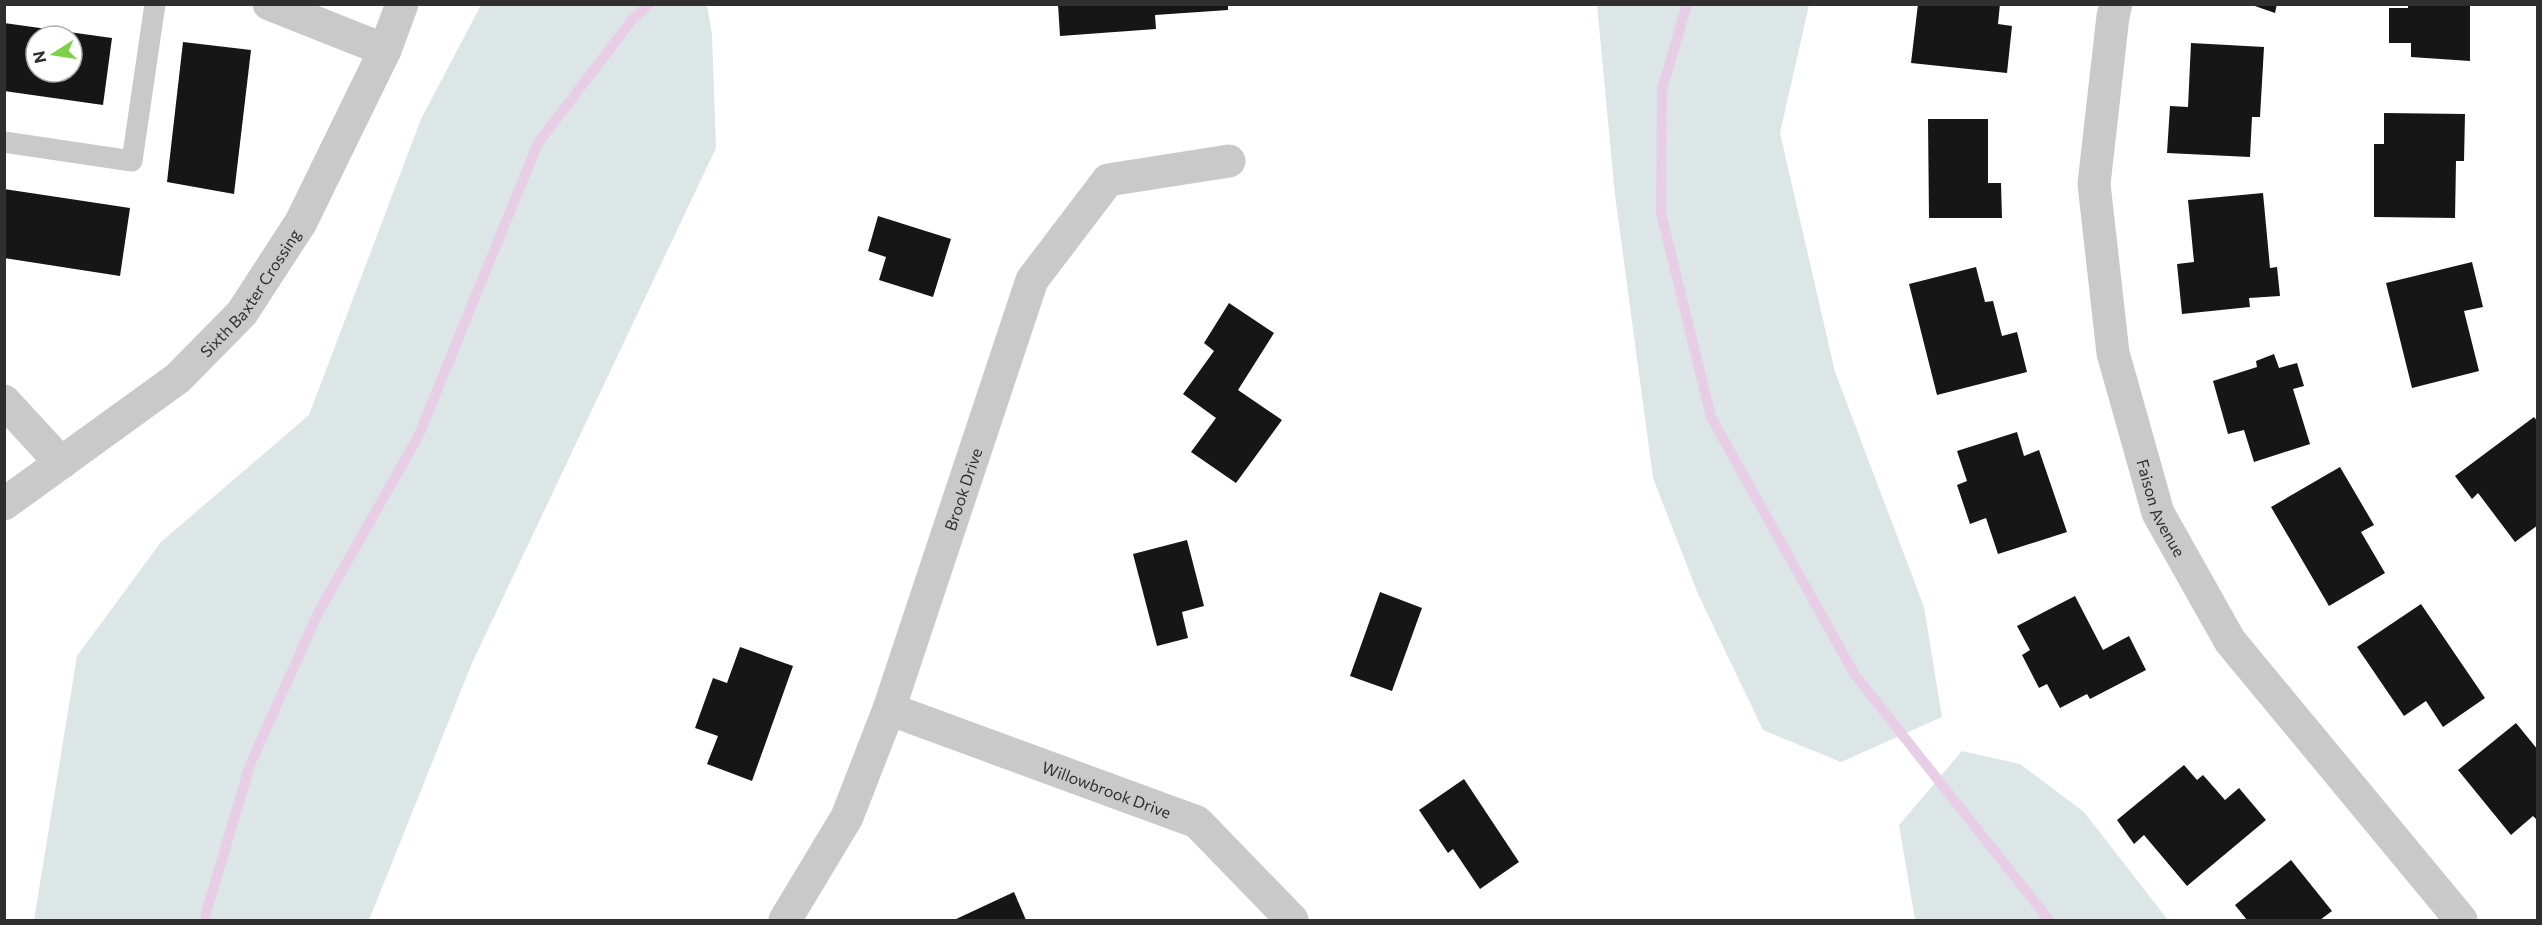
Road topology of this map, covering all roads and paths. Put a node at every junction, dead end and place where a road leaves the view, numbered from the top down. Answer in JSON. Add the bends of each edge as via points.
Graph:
{"nodes":[{"id":1,"x":155,"y":4,"type":"edge"},
{"id":2,"x":269,"y":4,"type":"edge"},
{"id":3,"x":402,"y":4,"type":"edge"},
{"id":4,"x":2116,"y":4,"type":"edge"},
{"id":5,"x":385,"y":50,"type":"junction"},
{"id":6,"x":4,"y":142,"type":"edge"},
{"id":7,"x":1229,"y":162,"type":"dead end"},
{"id":8,"x":4,"y":401,"type":"edge"},
{"id":9,"x":61,"y":463,"type":"junction"},
{"id":10,"x":4,"y":504,"type":"edge"},
{"id":11,"x":889,"y":709,"type":"junction"},
{"id":12,"x":785,"y":921,"type":"edge"},
{"id":13,"x":1292,"y":921,"type":"edge"},
{"id":14,"x":2461,"y":921,"type":"edge"}],
"edges":[{"from":1,"to":6,"type":"lane","via":[[132,161]]},
{"from":2,"to":5,"type":"street"},
{"from":3,"to":5,"type":"street","name":"Sixth Baxter Crossing"},
{"from":4,"to":14,"type":"street","name":"Faison Avenue","via":[[2094,184],[2113,353],[2158,513],[2230,641]]},
{"from":5,"to":9,"type":"street","name":"Sixth Baxter Crossing","via":[[301,222],[242,313],[178,378]]},
{"from":7,"to":11,"type":"street","name":"Brook Drive","via":[[1108,180],[1032,280]]},
{"from":8,"to":9,"type":"street"},
{"from":9,"to":10,"type":"street","name":"Sixth Baxter Crossing"},
{"from":11,"to":12,"type":"street","name":"Brook Drive","via":[[847,817]]},
{"from":11,"to":13,"type":"street","name":"Willowbrook Drive","via":[[1197,822]]}]}
